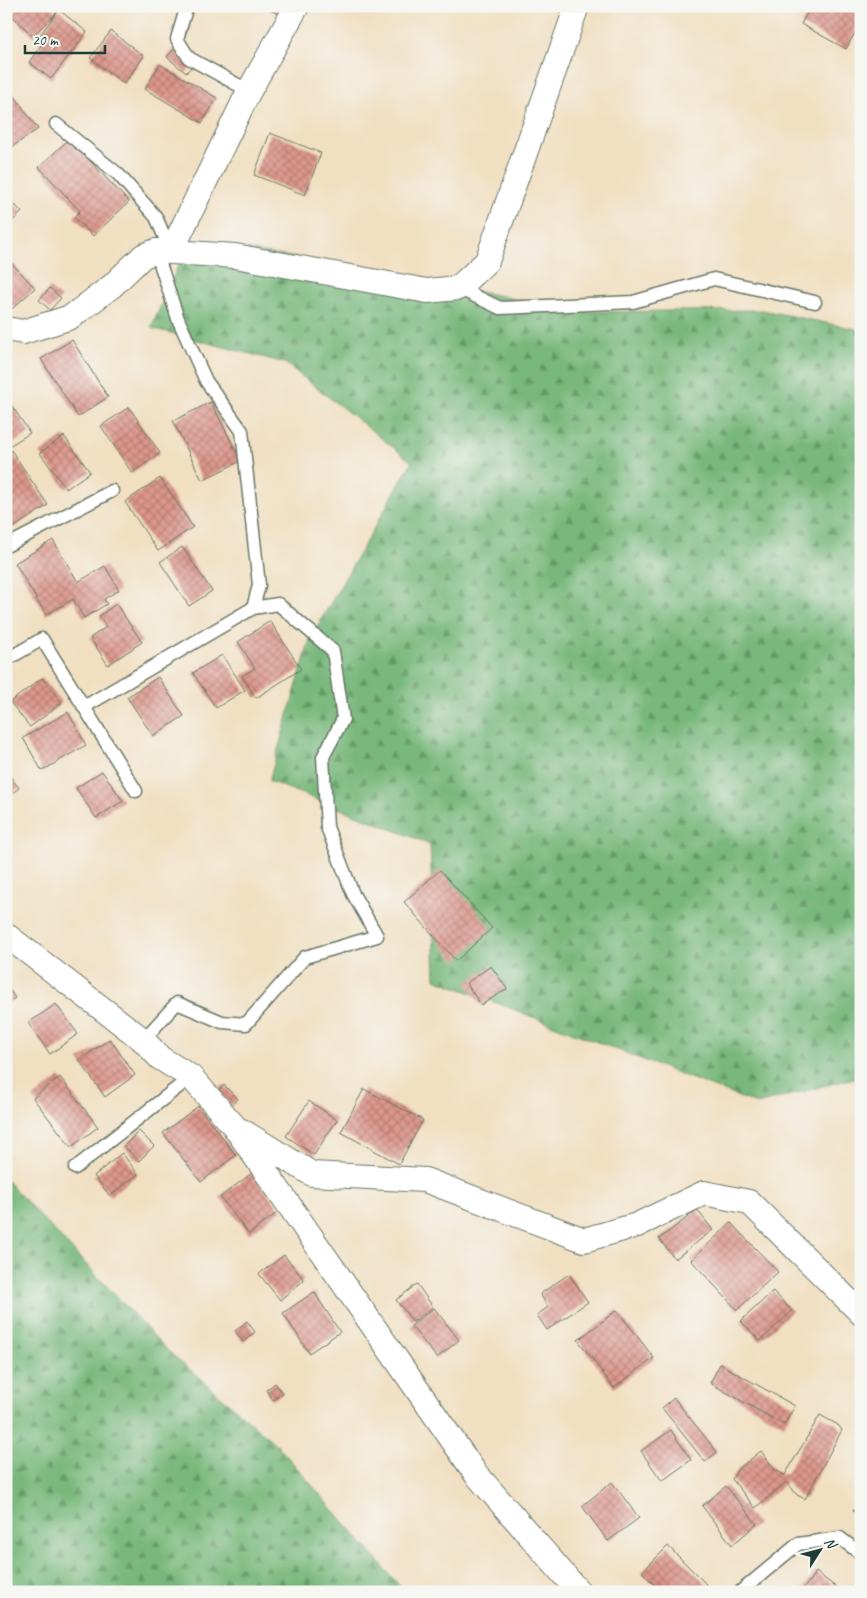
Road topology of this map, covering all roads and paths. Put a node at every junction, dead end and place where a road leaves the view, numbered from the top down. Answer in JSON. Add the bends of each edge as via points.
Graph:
{"nodes":[{"id":1,"x":187,"y":6,"type":"edge"},
{"id":2,"x":297,"y":6,"type":"edge"},
{"id":3,"x":577,"y":6,"type":"edge"},
{"id":4,"x":249,"y":91,"type":"junction"},
{"id":5,"x":56,"y":124,"type":"dead end"},
{"id":6,"x":163,"y":251,"type":"junction"},
{"id":7,"x":458,"y":288,"type":"junction"},
{"id":8,"x":815,"y":302,"type":"dead end"},
{"id":9,"x":6,"y":329,"type":"edge"},
{"id":10,"x":112,"y":491,"type":"dead end"},
{"id":11,"x":6,"y":546,"type":"edge"},
{"id":12,"x":254,"y":608,"type":"junction"},
{"id":13,"x":6,"y":660,"type":"edge"},
{"id":14,"x":84,"y":707,"type":"junction"},
{"id":15,"x":136,"y":791,"type":"dead end"},
{"id":16,"x":6,"y":935,"type":"edge"},
{"id":17,"x":143,"y":1040,"type":"junction"},
{"id":18,"x":191,"y":1078,"type":"junction"},
{"id":19,"x":234,"y":1126,"type":"junction"},
{"id":20,"x":75,"y":1168,"type":"dead end"},
{"id":21,"x":861,"y":1313,"type":"edge"},
{"id":22,"x":861,"y":1554,"type":"edge"},
{"id":23,"x":579,"y":1592,"type":"edge"},
{"id":24,"x":740,"y":1592,"type":"edge"}],
"edges":[{"from":1,"to":4,"type":"lane","via":[[177,39],[189,58]]},
{"from":2,"to":4,"type":"street"},
{"from":3,"to":7,"type":"street","via":[[487,260]]},
{"from":4,"to":6,"type":"street"},
{"from":5,"to":6,"type":"lane","via":[[118,174],[156,217]]},
{"from":6,"to":7,"type":"street","via":[[235,256],[427,291]]},
{"from":6,"to":9,"type":"street","via":[[143,256],[112,286],[71,317],[23,332]]},
{"from":6,"to":12,"type":"lane","via":[[178,319],[206,381],[242,432],[259,584]]},
{"from":7,"to":8,"type":"lane","via":[[500,308],[633,302],[714,279]]},
{"from":10,"to":11,"type":"lane"},
{"from":12,"to":14,"type":"lane"},
{"from":12,"to":17,"type":"lane","via":[[278,604],[333,651],[343,719],[323,757],[327,827],[353,894],[377,936],[305,957],[246,1024],[222,1022],[177,1003]]},
{"from":13,"to":14,"type":"lane","via":[[42,639]]},
{"from":14,"to":15,"type":"lane"},
{"from":16,"to":17,"type":"street"},
{"from":17,"to":18,"type":"street","via":[[160,1058]]},
{"from":18,"to":19,"type":"street"},
{"from":18,"to":20,"type":"lane"},
{"from":19,"to":21,"type":"street","via":[[312,1174],[425,1180],[584,1240],[637,1226],[704,1193],[749,1202]]},
{"from":19,"to":23,"type":"street","via":[[476,1474]]},
{"from":22,"to":24,"type":"lane","via":[[840,1538],[798,1544]]}]}
